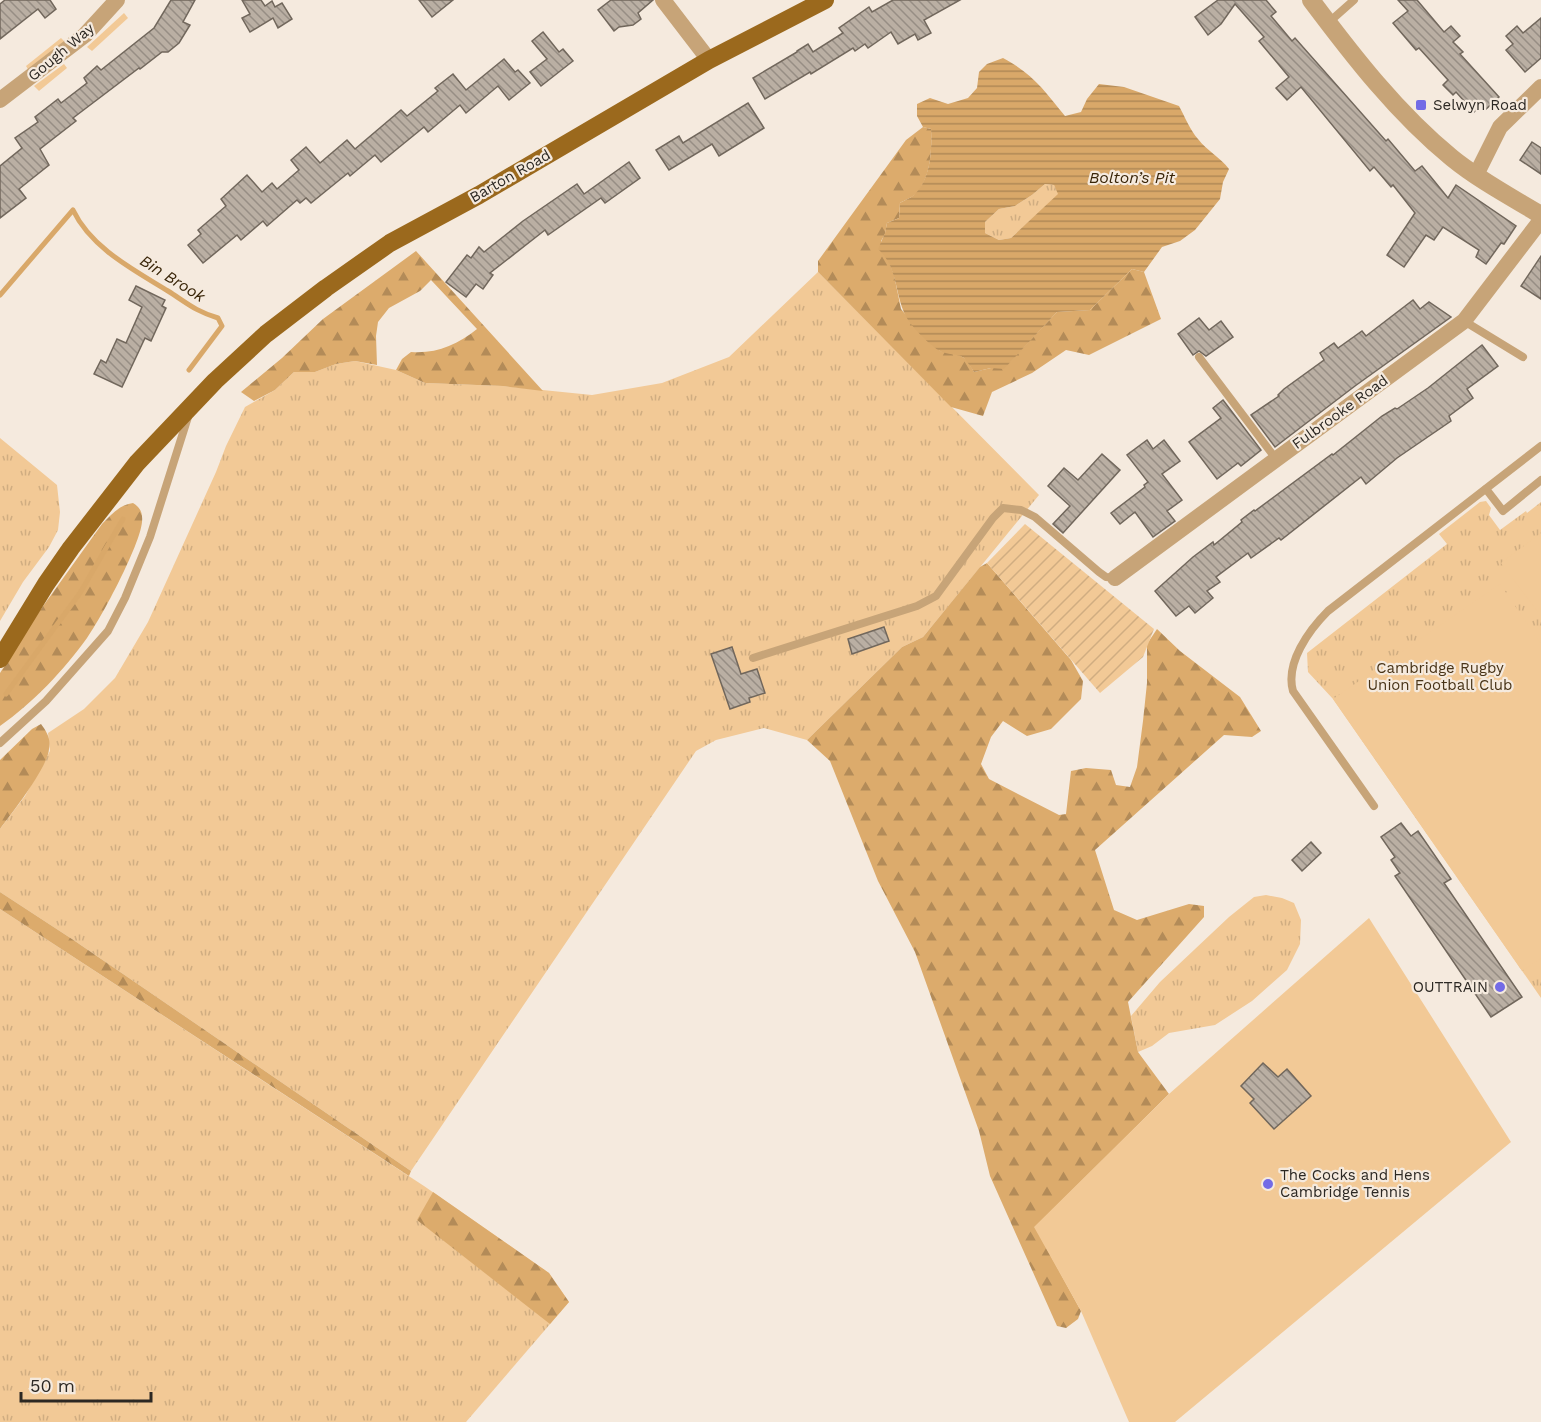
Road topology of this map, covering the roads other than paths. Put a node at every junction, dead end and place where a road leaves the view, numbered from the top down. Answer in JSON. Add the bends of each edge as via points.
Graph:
{"nodes":[{"id":1,"x":117,"y":0,"type":"edge"},
{"id":2,"x":663,"y":0,"type":"edge"},
{"id":3,"x":825,"y":0,"type":"edge"},
{"id":4,"x":1311,"y":0,"type":"edge"},
{"id":5,"x":1353,"y":0,"type":"edge"},
{"id":6,"x":1328,"y":23,"type":"junction"},
{"id":7,"x":709,"y":60,"type":"junction"},
{"id":8,"x":1541,"y":87,"type":"edge"},
{"id":9,"x":0,"y":100,"type":"edge"},
{"id":10,"x":1476,"y":175,"type":"junction"},
{"id":11,"x":1541,"y":215,"type":"edge"},
{"id":12,"x":1541,"y":220,"type":"edge"},
{"id":13,"x":1464,"y":321,"type":"junction"},
{"id":14,"x":1198,"y":357,"type":"dead end"},
{"id":15,"x":1523,"y":357,"type":"dead end"},
{"id":16,"x":191,"y":405,"type":"junction"},
{"id":17,"x":1541,"y":446,"type":"edge"},
{"id":18,"x":1276,"y":459,"type":"junction"},
{"id":19,"x":1541,"y":480,"type":"edge"},
{"id":20,"x":1486,"y":489,"type":"junction"},
{"id":21,"x":1115,"y":578,"type":"joint"},
{"id":22,"x":753,"y":658,"type":"dead end"},
{"id":23,"x":0,"y":659,"type":"edge"},
{"id":24,"x":0,"y":743,"type":"edge"},
{"id":25,"x":1374,"y":806,"type":"dead end"}],
"edges":[{"from":1,"to":9,"type":"street","name":"Gough Way","via":[[85,35]]},
{"from":2,"to":7,"type":"street"},
{"from":3,"to":7,"type":"main road","name":"Barton Road"},
{"from":4,"to":6,"type":"street"},
{"from":5,"to":6,"type":"lane"},
{"from":6,"to":10,"type":"street","via":[[1362,68],[1431,140]]},
{"from":7,"to":16,"type":"main road","name":"Barton Road","via":[[390,243],[266,334]]},
{"from":8,"to":10,"type":"street","via":[[1500,127]]},
{"from":10,"to":11,"type":"street"},
{"from":12,"to":13,"type":"street","name":"Fulbrooke Road"},
{"from":13,"to":15,"type":"lane"},
{"from":13,"to":18,"type":"street","name":"Fulbrooke Road"},
{"from":14,"to":18,"type":"lane"},
{"from":16,"to":23,"type":"main road","name":"Barton Road","via":[[137,463],[71,548]]},
{"from":16,"to":24,"type":"lane","via":[[150,537],[108,631],[46,701]]},
{"from":17,"to":20,"type":"lane"},
{"from":18,"to":21,"type":"street","name":"Fulbrooke Road"},
{"from":19,"to":20,"type":"lane","via":[[1503,511]]},
{"from":20,"to":25,"type":"lane","via":[[1324,615],[1308,636],[1292,669],[1293,691]]},
{"from":21,"to":22,"type":"lane","via":[[1099,572],[1035,517],[1003,508],[936,596],[917,606]]}]}
